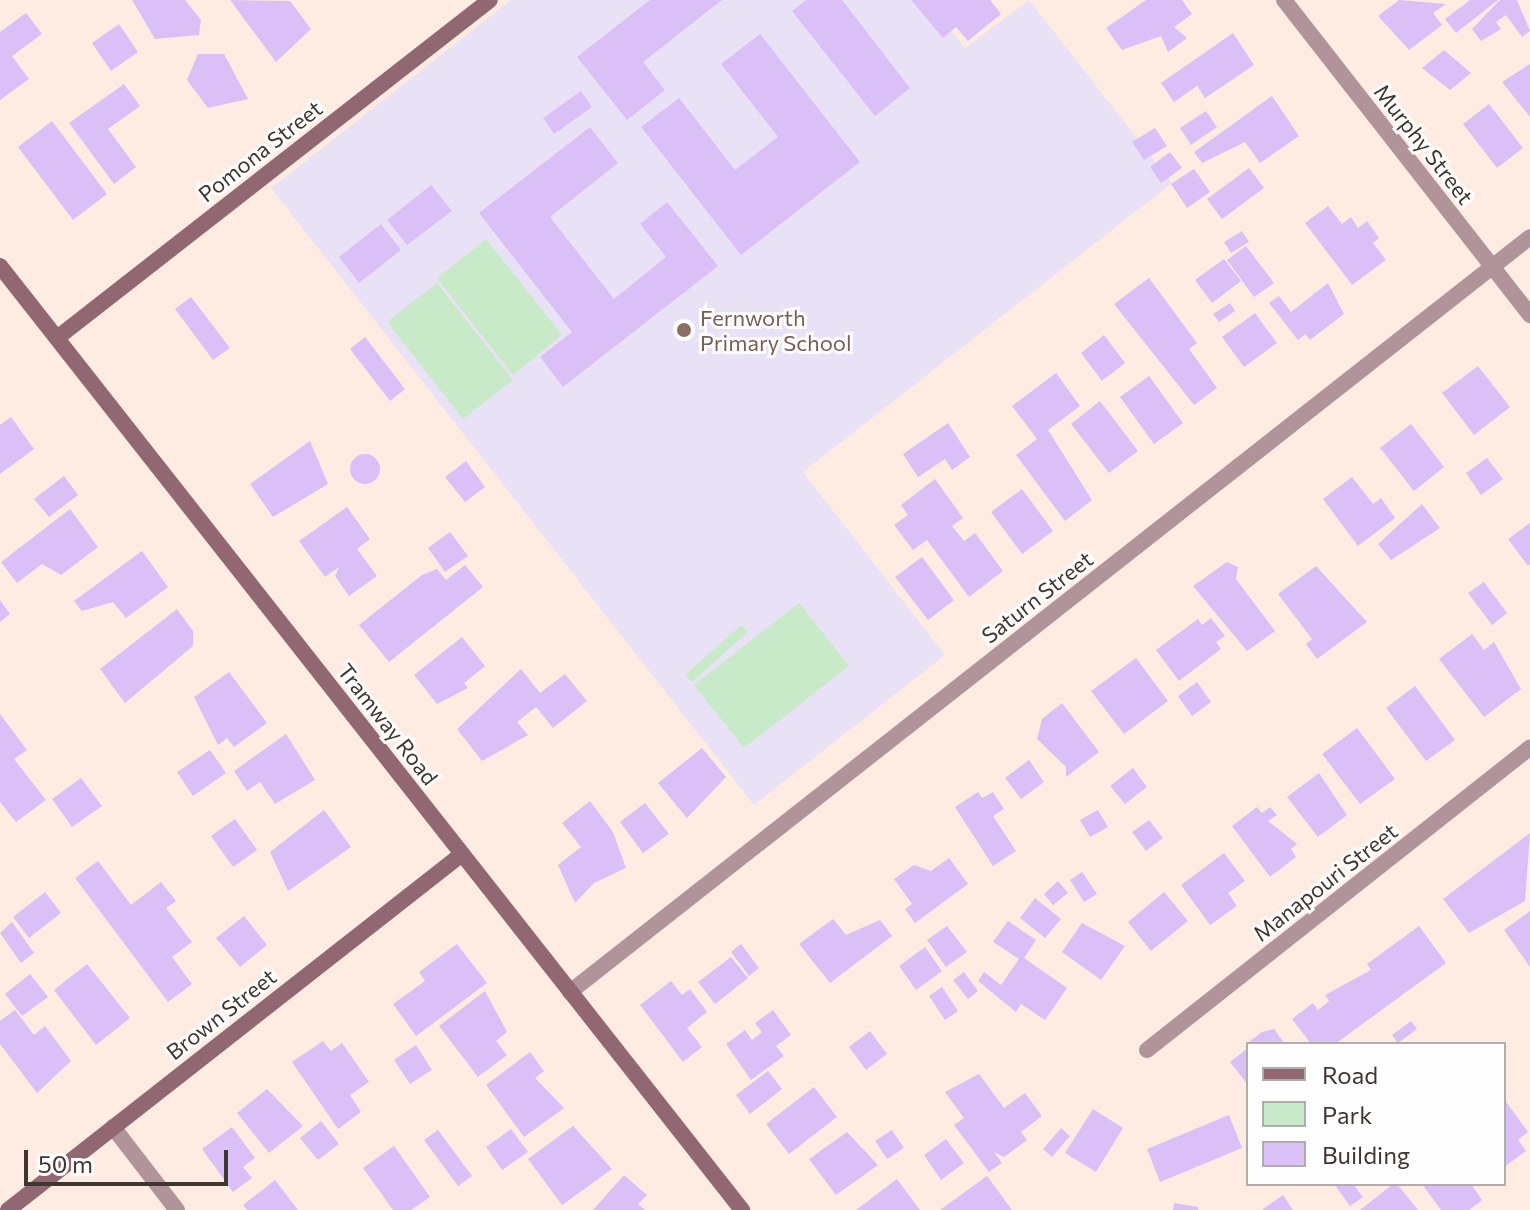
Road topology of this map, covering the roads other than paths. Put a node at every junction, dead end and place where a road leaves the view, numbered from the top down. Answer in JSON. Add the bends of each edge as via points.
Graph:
{"nodes":[{"id":1,"x":490,"y":0,"type":"edge"},
{"id":2,"x":1284,"y":0,"type":"edge"},
{"id":3,"x":1530,"y":237,"type":"edge"},
{"id":4,"x":0,"y":266,"type":"edge"},
{"id":5,"x":1492,"y":267,"type":"junction"},
{"id":6,"x":1530,"y":315,"type":"edge"},
{"id":7,"x":57,"y":338,"type":"junction"},
{"id":8,"x":1530,"y":748,"type":"edge"},
{"id":9,"x":462,"y":854,"type":"junction"},
{"id":10,"x":570,"y":992,"type":"junction"},
{"id":11,"x":1147,"y":1050,"type":"dead end"},
{"id":12,"x":113,"y":1127,"type":"junction"},
{"id":13,"x":8,"y":1210,"type":"edge"},
{"id":14,"x":177,"y":1210,"type":"edge"},
{"id":15,"x":742,"y":1210,"type":"edge"}],
"edges":[{"from":1,"to":7,"type":"street","name":"Pomona Street"},
{"from":2,"to":5,"type":"street","name":"Murphy Street"},
{"from":3,"to":5,"type":"street","name":"Saturn Street"},
{"from":4,"to":7,"type":"street","name":"Tramway Road"},
{"from":5,"to":6,"type":"street","name":"Murphy Street"},
{"from":5,"to":10,"type":"street","name":"Saturn Street"},
{"from":7,"to":9,"type":"street","name":"Tramway Road"},
{"from":8,"to":11,"type":"street","name":"Manapouri Street"},
{"from":9,"to":10,"type":"street","name":"Tramway Road"},
{"from":9,"to":12,"type":"street","name":"Brown Street"},
{"from":10,"to":15,"type":"street","name":"Tramway Road"},
{"from":12,"to":13,"type":"street","name":"Brown Street"},
{"from":12,"to":14,"type":"street"}]}
